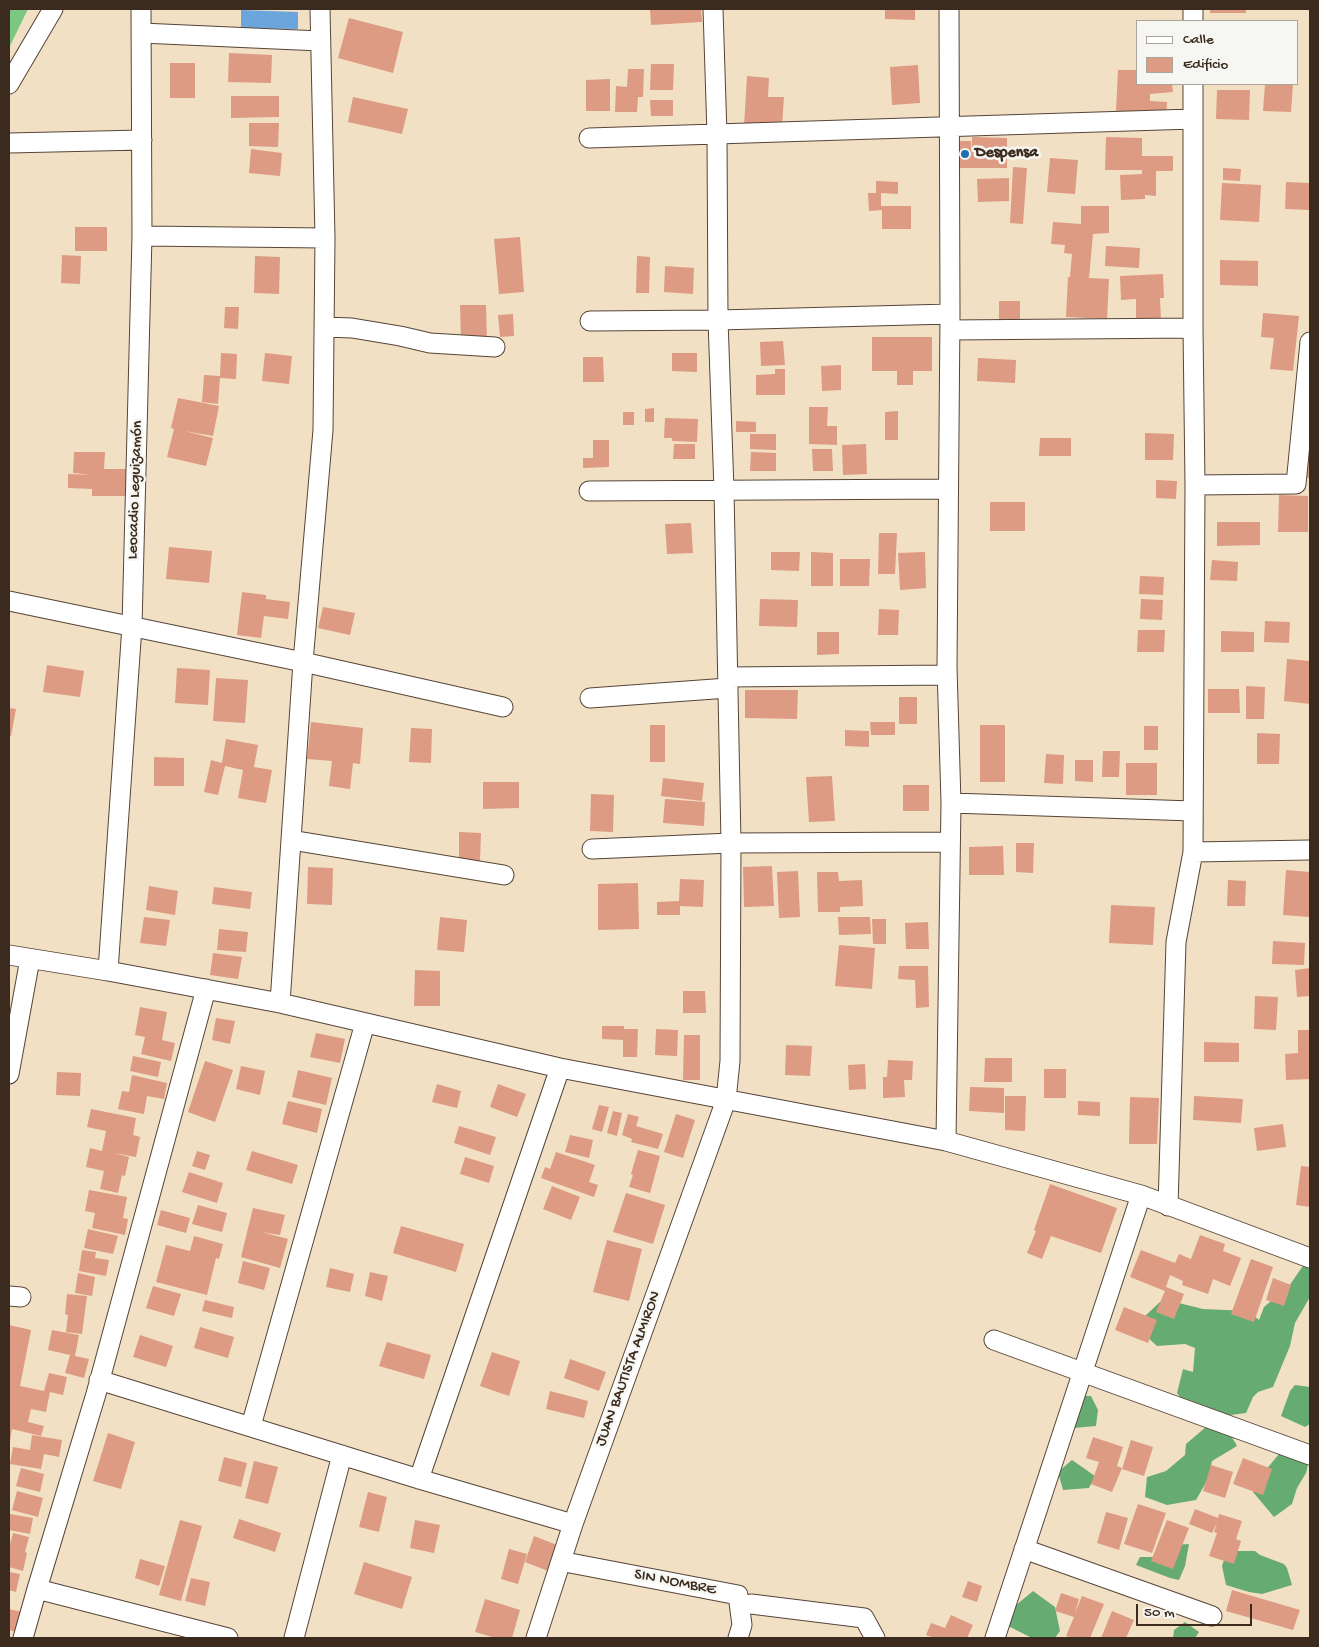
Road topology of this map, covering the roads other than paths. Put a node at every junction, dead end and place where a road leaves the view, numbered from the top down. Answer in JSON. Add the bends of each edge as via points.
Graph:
{"nodes":[{"id":1,"x":53,"y":9,"type":"edge"},
{"id":2,"x":141,"y":9,"type":"edge"},
{"id":3,"x":320,"y":9,"type":"edge"},
{"id":4,"x":713,"y":9,"type":"edge"},
{"id":5,"x":949,"y":9,"type":"edge"},
{"id":6,"x":141,"y":33,"type":"junction"},
{"id":7,"x":320,"y":41,"type":"junction"},
{"id":8,"x":9,"y":84,"type":"edge"},
{"id":9,"x":1193,"y":85,"type":"edge"},
{"id":10,"x":1193,"y":119,"type":"junction"},
{"id":11,"x":950,"y":128,"type":"junction"},
{"id":12,"x":717,"y":134,"type":"junction"},
{"id":13,"x":589,"y":138,"type":"dead end"},
{"id":14,"x":142,"y":140,"type":"junction"},
{"id":15,"x":9,"y":143,"type":"edge"},
{"id":16,"x":142,"y":236,"type":"junction"},
{"id":17,"x":326,"y":238,"type":"junction"},
{"id":18,"x":718,"y":320,"type":"junction"},
{"id":19,"x":590,"y":321,"type":"dead end"},
{"id":20,"x":950,"y":322,"type":"junction"},
{"id":21,"x":325,"y":327,"type":"junction"},
{"id":22,"x":1193,"y":328,"type":"junction"},
{"id":23,"x":1310,"y":342,"type":"edge"},
{"id":24,"x":495,"y":347,"type":"dead end"},
{"id":25,"x":1306,"y":428,"type":"edge"},
{"id":26,"x":1194,"y":485,"type":"junction"},
{"id":27,"x":948,"y":488,"type":"junction"},
{"id":28,"x":724,"y":490,"type":"junction"},
{"id":29,"x":589,"y":491,"type":"dead end"},
{"id":30,"x":9,"y":601,"type":"edge"},
{"id":31,"x":132,"y":626,"type":"junction"},
{"id":32,"x":303,"y":662,"type":"junction"},
{"id":33,"x":947,"y":675,"type":"junction"},
{"id":34,"x":728,"y":683,"type":"junction"},
{"id":35,"x":590,"y":698,"type":"dead end"},
{"id":36,"x":504,"y":707,"type":"dead end"},
{"id":37,"x":951,"y":803,"type":"junction"},
{"id":38,"x":1192,"y":811,"type":"junction"},
{"id":39,"x":291,"y":840,"type":"junction"},
{"id":40,"x":950,"y":842,"type":"junction"},
{"id":41,"x":730,"y":843,"type":"junction"},
{"id":42,"x":592,"y":849,"type":"dead end"},
{"id":43,"x":1310,"y":850,"type":"edge"},
{"id":44,"x":1192,"y":852,"type":"junction"},
{"id":45,"x":504,"y":875,"type":"dead end"},
{"id":46,"x":9,"y":955,"type":"edge"},
{"id":47,"x":30,"y":959,"type":"junction"},
{"id":48,"x":108,"y":971,"type":"junction"},
{"id":49,"x":206,"y":989,"type":"junction"},
{"id":50,"x":280,"y":1003,"type":"junction"},
{"id":51,"x":365,"y":1023,"type":"junction"},
{"id":52,"x":560,"y":1068,"type":"junction"},
{"id":53,"x":9,"y":1074,"type":"edge"},
{"id":54,"x":726,"y":1100,"type":"junction"},
{"id":55,"x":946,"y":1142,"type":"junction"},
{"id":56,"x":1141,"y":1195,"type":"junction"},
{"id":57,"x":1168,"y":1206,"type":"junction"},
{"id":58,"x":1310,"y":1258,"type":"edge"},
{"id":59,"x":994,"y":1340,"type":"dead end"},
{"id":60,"x":1082,"y":1372,"type":"junction"},
{"id":61,"x":99,"y":1380,"type":"junction"},
{"id":62,"x":251,"y":1426,"type":"junction"},
{"id":63,"x":342,"y":1454,"type":"junction"},
{"id":64,"x":1310,"y":1456,"type":"edge"},
{"id":65,"x":419,"y":1479,"type":"junction"},
{"id":66,"x":573,"y":1524,"type":"junction"},
{"id":67,"x":1024,"y":1549,"type":"junction"},
{"id":68,"x":570,"y":1564,"type":"dead end"},
{"id":69,"x":36,"y":1589,"type":"junction"},
{"id":70,"x":751,"y":1604,"type":"dead end"},
{"id":71,"x":1212,"y":1616,"type":"dead end"},
{"id":72,"x":23,"y":1638,"type":"edge"},
{"id":73,"x":228,"y":1638,"type":"edge"},
{"id":74,"x":294,"y":1638,"type":"edge"},
{"id":75,"x":536,"y":1638,"type":"edge"},
{"id":76,"x":738,"y":1638,"type":"edge"},
{"id":77,"x":875,"y":1638,"type":"edge"},
{"id":78,"x":995,"y":1638,"type":"edge"}],
"edges":[{"from":1,"to":8,"type":"street"},
{"from":2,"to":6,"type":"street","name":"Leocadio Leguizamón"},
{"from":3,"to":7,"type":"street"},
{"from":4,"to":12,"type":"street","name":"JUAN BAUTISTA ALMIRON"},
{"from":5,"to":11,"type":"street"},
{"from":6,"to":7,"type":"street"},
{"from":6,"to":14,"type":"street","name":"Leocadio Leguizamón"},
{"from":7,"to":17,"type":"street"},
{"from":9,"to":10,"type":"street"},
{"from":10,"to":11,"type":"street"},
{"from":10,"to":22,"type":"street"},
{"from":11,"to":12,"type":"street"},
{"from":11,"to":20,"type":"street"},
{"from":12,"to":13,"type":"street"},
{"from":12,"to":18,"type":"street","name":"JUAN BAUTISTA ALMIRON"},
{"from":14,"to":15,"type":"street"},
{"from":14,"to":16,"type":"street","name":"Leocadio Leguizamón"},
{"from":16,"to":17,"type":"street"},
{"from":16,"to":31,"type":"street","name":"Leocadio Leguizamón"},
{"from":17,"to":21,"type":"street"},
{"from":18,"to":19,"type":"street"},
{"from":18,"to":20,"type":"street"},
{"from":18,"to":28,"type":"street","name":"JUAN BAUTISTA ALMIRON"},
{"from":20,"to":22,"type":"street"},
{"from":20,"to":27,"type":"street"},
{"from":21,"to":24,"type":"street","via":[[352,328],[430,343]]},
{"from":21,"to":32,"type":"street","via":[[323,430]]},
{"from":22,"to":26,"type":"street"},
{"from":23,"to":25,"type":"street"},
{"from":25,"to":26,"type":"street","via":[[1296,484]]},
{"from":26,"to":38,"type":"street"},
{"from":27,"to":28,"type":"street"},
{"from":27,"to":33,"type":"street"},
{"from":28,"to":29,"type":"street"},
{"from":28,"to":34,"type":"street","name":"JUAN BAUTISTA ALMIRON"},
{"from":30,"to":31,"type":"street"},
{"from":31,"to":32,"type":"street"},
{"from":31,"to":48,"type":"street","name":"Leocadio Leguizamón"},
{"from":32,"to":36,"type":"street"},
{"from":32,"to":39,"type":"street"},
{"from":33,"to":34,"type":"street"},
{"from":33,"to":37,"type":"street"},
{"from":34,"to":35,"type":"street"},
{"from":34,"to":41,"type":"street","name":"JUAN BAUTISTA ALMIRON"},
{"from":37,"to":38,"type":"street"},
{"from":37,"to":40,"type":"street"},
{"from":38,"to":44,"type":"street"},
{"from":39,"to":45,"type":"street"},
{"from":39,"to":50,"type":"street"},
{"from":40,"to":41,"type":"street"},
{"from":40,"to":55,"type":"street"},
{"from":41,"to":42,"type":"street"},
{"from":41,"to":54,"type":"street","name":"JUAN BAUTISTA ALMIRON","via":[[730,1061]]},
{"from":43,"to":44,"type":"street"},
{"from":44,"to":57,"type":"street","via":[[1176,942]]},
{"from":46,"to":47,"type":"street"},
{"from":47,"to":48,"type":"street"},
{"from":47,"to":53,"type":"street"},
{"from":48,"to":49,"type":"street"},
{"from":49,"to":50,"type":"street"},
{"from":49,"to":61,"type":"street"},
{"from":50,"to":51,"type":"street"},
{"from":51,"to":52,"type":"street"},
{"from":51,"to":62,"type":"street"},
{"from":52,"to":54,"type":"street"},
{"from":52,"to":65,"type":"street"},
{"from":54,"to":55,"type":"street"},
{"from":54,"to":66,"type":"street","name":"JUAN BAUTISTA ALMIRON"},
{"from":55,"to":56,"type":"street"},
{"from":56,"to":57,"type":"street"},
{"from":56,"to":60,"type":"street"},
{"from":57,"to":58,"type":"street"},
{"from":59,"to":60,"type":"street"},
{"from":60,"to":64,"type":"street"},
{"from":60,"to":67,"type":"street"},
{"from":61,"to":62,"type":"street"},
{"from":61,"to":69,"type":"street"},
{"from":62,"to":63,"type":"street"},
{"from":63,"to":65,"type":"street"},
{"from":63,"to":74,"type":"street"},
{"from":65,"to":66,"type":"street"},
{"from":66,"to":75,"type":"street","name":"JUAN BAUTISTA ALMIRON"},
{"from":67,"to":71,"type":"street"},
{"from":67,"to":78,"type":"street"},
{"from":68,"to":76,"type":"street","name":"SIN NOMBRE","via":[[738,1595],[742,1625]]},
{"from":69,"to":72,"type":"street"},
{"from":69,"to":73,"type":"street"},
{"from":70,"to":77,"type":"street","via":[[864,1618]]}]}
